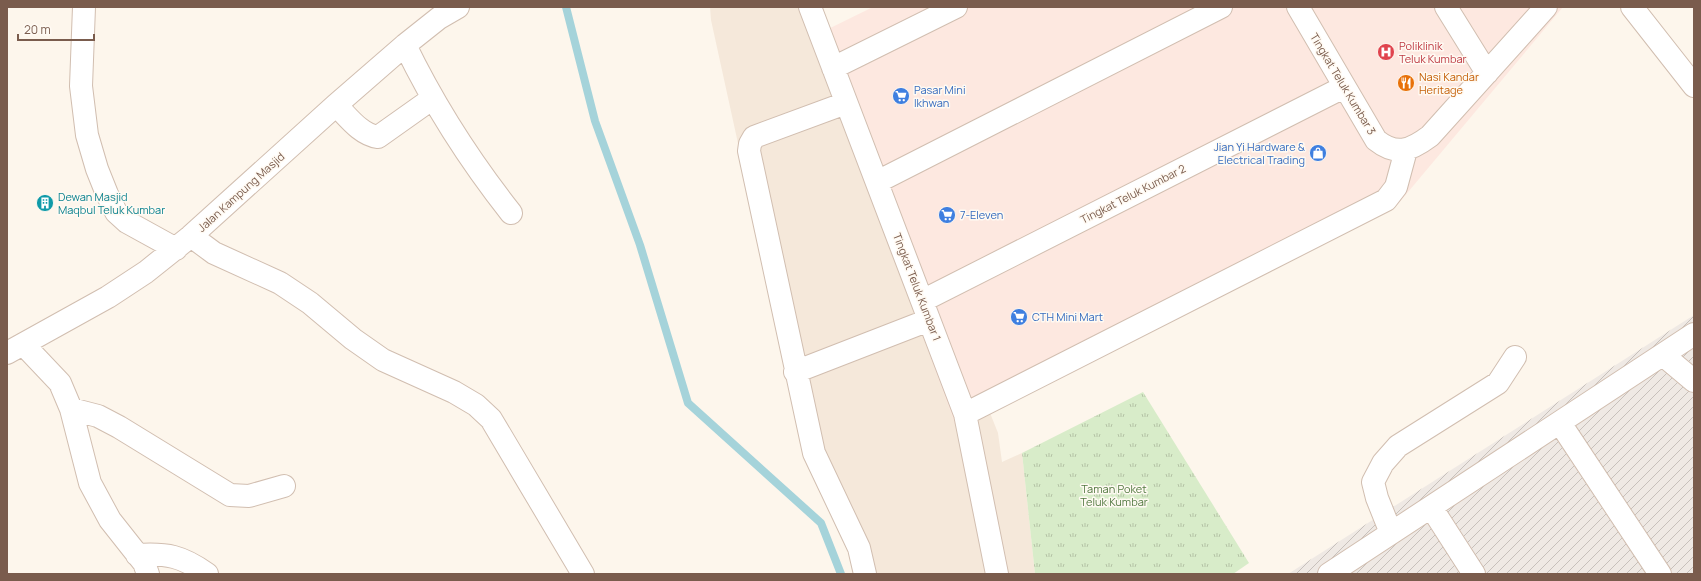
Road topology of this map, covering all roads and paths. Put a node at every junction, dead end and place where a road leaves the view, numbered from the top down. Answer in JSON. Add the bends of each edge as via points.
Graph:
{"nodes":[{"id":1,"x":84,"y":7,"type":"edge"},
{"id":2,"x":810,"y":7,"type":"edge"},
{"id":3,"x":956,"y":7,"type":"edge"},
{"id":4,"x":1221,"y":7,"type":"edge"},
{"id":5,"x":1298,"y":7,"type":"edge"},
{"id":6,"x":1446,"y":7,"type":"edge"},
{"id":7,"x":1546,"y":7,"type":"edge"},
{"id":8,"x":1632,"y":7,"type":"edge"},
{"id":9,"x":442,"y":11,"type":"edge"},
{"id":10,"x":406,"y":45,"type":"junction"},
{"id":11,"x":833,"y":68,"type":"junction"},
{"id":12,"x":1487,"y":73,"type":"junction"},
{"id":13,"x":1694,"y":86,"type":"edge"},
{"id":14,"x":1344,"y":87,"type":"junction"},
{"id":15,"x":433,"y":98,"type":"junction"},
{"id":16,"x":846,"y":103,"type":"junction"},
{"id":17,"x":336,"y":105,"type":"junction"},
{"id":18,"x":1401,"y":150,"type":"junction"},
{"id":19,"x":877,"y":182,"type":"junction"},
{"id":20,"x":511,"y":213,"type":"dead end"},
{"id":21,"x":184,"y":242,"type":"junction"},
{"id":22,"x":926,"y":310,"type":"junction"},
{"id":23,"x":1694,"y":334,"type":"edge"},
{"id":24,"x":16,"y":349,"type":"edge"},
{"id":25,"x":1663,"y":355,"type":"junction"},
{"id":26,"x":1515,"y":357,"type":"dead end"},
{"id":27,"x":795,"y":372,"type":"junction"},
{"id":28,"x":1694,"y":381,"type":"edge"},
{"id":29,"x":71,"y":409,"type":"junction"},
{"id":30,"x":965,"y":414,"type":"junction"},
{"id":31,"x":1560,"y":422,"type":"junction"},
{"id":32,"x":284,"y":486,"type":"dead end"},
{"id":33,"x":1431,"y":507,"type":"junction"},
{"id":34,"x":1391,"y":533,"type":"junction"},
{"id":35,"x":137,"y":555,"type":"junction"},
{"id":36,"x":148,"y":574,"type":"edge"},
{"id":37,"x":206,"y":574,"type":"edge"},
{"id":38,"x":583,"y":574,"type":"edge"},
{"id":39,"x":865,"y":574,"type":"edge"},
{"id":40,"x":997,"y":574,"type":"edge"},
{"id":41,"x":1329,"y":574,"type":"edge"},
{"id":42,"x":1474,"y":574,"type":"edge"},
{"id":43,"x":1660,"y":574,"type":"edge"}],
"edges":[{"from":1,"to":21,"type":"street","via":[[81,86],[87,135],[97,169],[116,212],[127,222]]},
{"from":2,"to":11,"type":"street","name":"Tingkat Teluk Kumbar 1"},
{"from":3,"to":11,"type":"street"},
{"from":4,"to":19,"type":"street"},
{"from":5,"to":14,"type":"street","name":"Tingkat Teluk Kumbar 3"},
{"from":6,"to":12,"type":"street"},
{"from":7,"to":12,"type":"street"},
{"from":8,"to":13,"type":"street"},
{"from":9,"to":10,"type":"street","name":"Jalan Kampung Masjid"},
{"from":10,"to":15,"type":"street"},
{"from":10,"to":17,"type":"street","name":"Jalan Kampung Masjid"},
{"from":11,"to":16,"type":"street","name":"Tingkat Teluk Kumbar 1"},
{"from":12,"to":18,"type":"street","via":[[1430,136],[1419,145]]},
{"from":14,"to":18,"type":"street","name":"Tingkat Teluk Kumbar 3","via":[[1376,140],[1384,146]]},
{"from":14,"to":22,"type":"street","name":"Tingkat Teluk Kumbar 2"},
{"from":15,"to":17,"type":"street","via":[[378,137],[364,132]]},
{"from":15,"to":20,"type":"street","via":[[483,178]]},
{"from":16,"to":19,"type":"street","name":"Tingkat Teluk Kumbar 1"},
{"from":16,"to":27,"type":"street","via":[[754,138],[750,144],[749,151]]},
{"from":17,"to":21,"type":"street","name":"Jalan Kampung Masjid"},
{"from":18,"to":30,"type":"street","via":[[1396,187],[1386,200]]},
{"from":19,"to":22,"type":"street","name":"Tingkat Teluk Kumbar 1"},
{"from":21,"to":24,"type":"street","name":"Jalan Kampung Masjid","via":[[146,272],[108,297]]},
{"from":21,"to":38,"type":"street","via":[[280,282],[383,360],[454,392],[476,405],[491,419]]},
{"from":22,"to":27,"type":"street","name":"Tingkat Teluk Kumbar 2"},
{"from":22,"to":30,"type":"street","name":"Tingkat Teluk Kumbar 1"},
{"from":23,"to":25,"type":"street"},
{"from":24,"to":29,"type":"street","via":[[60,383]]},
{"from":25,"to":28,"type":"street"},
{"from":25,"to":31,"type":"street"},
{"from":26,"to":34,"type":"street","via":[[1498,383],[1398,446],[1383,463],[1373,482]]},
{"from":27,"to":39,"type":"street","via":[[814,454],[859,548]]},
{"from":29,"to":32,"type":"street","via":[[98,416],[230,495],[249,496]]},
{"from":29,"to":35,"type":"street","via":[[90,483],[110,520]]},
{"from":30,"to":40,"type":"street","name":"Tingkat Teluk Kumbar 1"},
{"from":31,"to":33,"type":"street"},
{"from":31,"to":43,"type":"street"},
{"from":33,"to":34,"type":"street"},
{"from":33,"to":42,"type":"street"},
{"from":34,"to":41,"type":"street"},
{"from":35,"to":36,"type":"street","via":[[144,563]]},
{"from":35,"to":37,"type":"street","via":[[160,554],[178,557]]}]}
